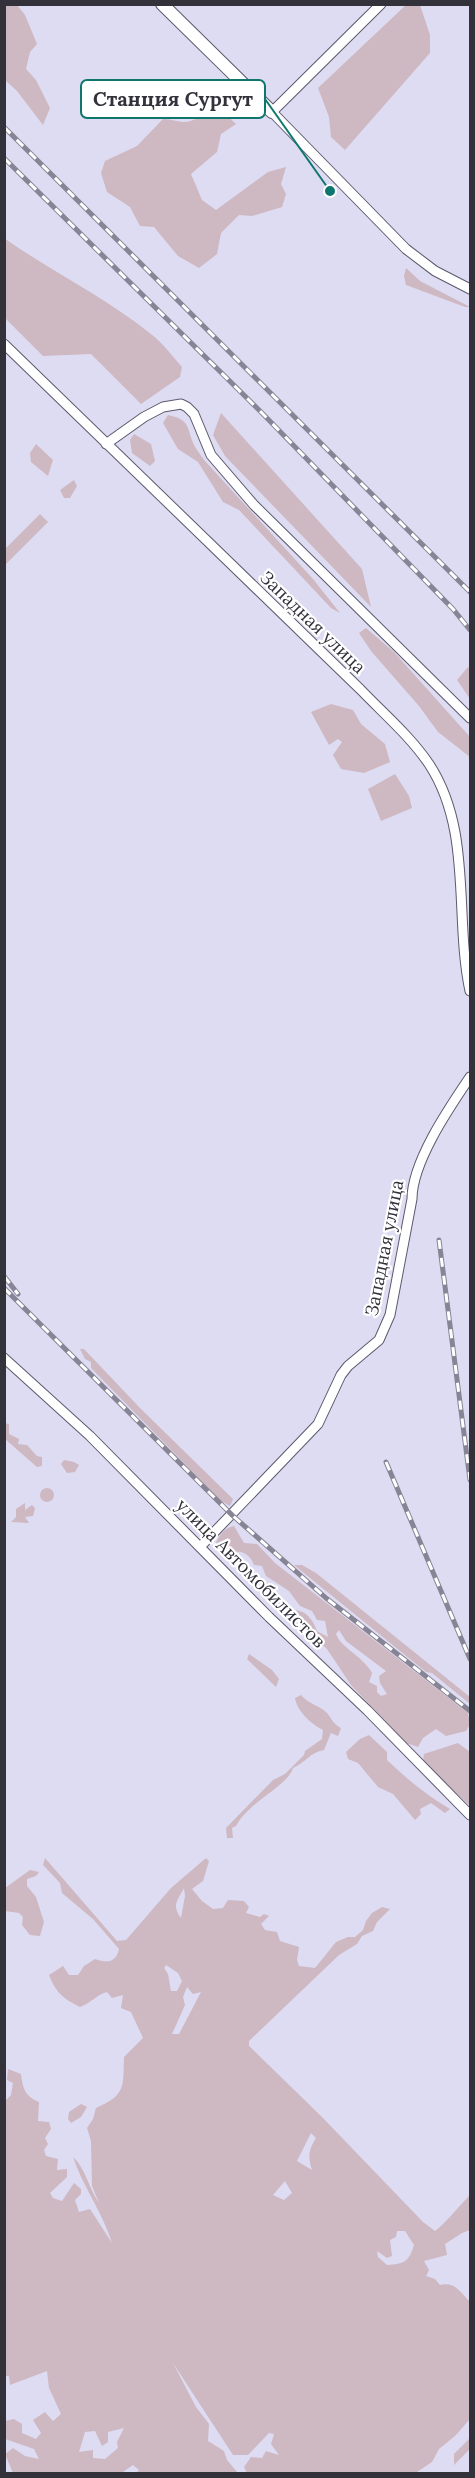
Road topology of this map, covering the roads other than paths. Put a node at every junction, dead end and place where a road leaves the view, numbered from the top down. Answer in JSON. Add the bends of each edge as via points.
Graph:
{"nodes":[{"id":1,"x":162,"y":4,"type":"edge"},
{"id":2,"x":381,"y":4,"type":"edge"},
{"id":3,"x":272,"y":112,"type":"junction"},
{"id":4,"x":471,"y":289,"type":"edge"},
{"id":5,"x":4,"y":344,"type":"edge"},
{"id":6,"x":106,"y":444,"type":"junction"},
{"id":7,"x":471,"y":718,"type":"edge"},
{"id":8,"x":471,"y":991,"type":"edge"},
{"id":9,"x":471,"y":1077,"type":"edge"},
{"id":10,"x":4,"y":1358,"type":"edge"},
{"id":11,"x":200,"y":1547,"type":"junction"},
{"id":12,"x":471,"y":1815,"type":"edge"}],
"edges":[{"from":1,"to":3,"type":"main road"},
{"from":2,"to":3,"type":"street"},
{"from":3,"to":4,"type":"street","via":[[406,249],[435,271]]},
{"from":5,"to":6,"type":"street","name":"Западная улица"},
{"from":6,"to":7,"type":"street","via":[[163,407],[187,407],[194,414],[211,455],[248,498]]},
{"from":6,"to":8,"type":"street","name":"Западная улица","via":[[361,690],[416,746],[429,765],[444,795],[456,838],[464,956]]},
{"from":9,"to":11,"type":"street","name":"Западная улица","via":[[412,1183],[386,1328],[341,1375],[318,1424]]},
{"from":10,"to":11,"type":"street","name":"улица Автомобилистов","via":[[90,1436]]},
{"from":11,"to":12,"type":"street","name":"улица Автомобилистов"}]}
